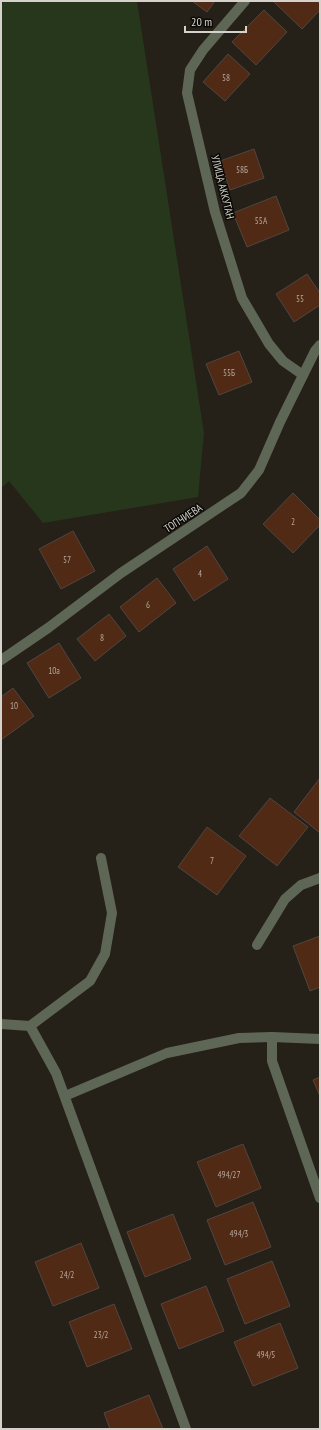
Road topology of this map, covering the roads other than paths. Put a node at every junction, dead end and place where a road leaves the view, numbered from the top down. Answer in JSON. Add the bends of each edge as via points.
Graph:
{"nodes":[{"id":1,"x":245,"y":1,"type":"edge"},
{"id":2,"x":320,"y":345,"type":"edge"},
{"id":3,"x":303,"y":375,"type":"junction"},
{"id":4,"x":1,"y":660,"type":"edge"},
{"id":5,"x":101,"y":858,"type":"dead end"},
{"id":6,"x":320,"y":878,"type":"edge"},
{"id":7,"x":256,"y":945,"type":"dead end"},
{"id":8,"x":1,"y":1024,"type":"edge"},
{"id":9,"x":30,"y":1026,"type":"junction"},
{"id":10,"x":272,"y":1037,"type":"junction"},
{"id":11,"x":320,"y":1039,"type":"edge"},
{"id":12,"x":65,"y":1096,"type":"junction"},
{"id":13,"x":320,"y":1198,"type":"edge"},
{"id":14,"x":186,"y":1429,"type":"edge"}],
"edges":[{"from":1,"to":3,"type":"street","name":"УЛИЦА АККУТАН","via":[[203,50],[190,70],[188,93],[215,212],[242,298],[269,344],[283,361]]},
{"from":2,"to":3,"type":"street","name":"ТОПЧИЕВА"},
{"from":3,"to":4,"type":"street","name":"ТОПЧИЕВА","via":[[260,470],[241,493],[121,573]]},
{"from":5,"to":9,"type":"street","via":[[112,913],[105,954],[90,981]]},
{"from":6,"to":7,"type":"street","via":[[301,885],[285,899]]},
{"from":8,"to":9,"type":"street"},
{"from":9,"to":12,"type":"street","via":[[56,1072]]},
{"from":10,"to":11,"type":"street"},
{"from":10,"to":12,"type":"street","via":[[239,1038],[167,1053]]},
{"from":10,"to":13,"type":"street","via":[[272,1061]]},
{"from":12,"to":14,"type":"street"}]}
